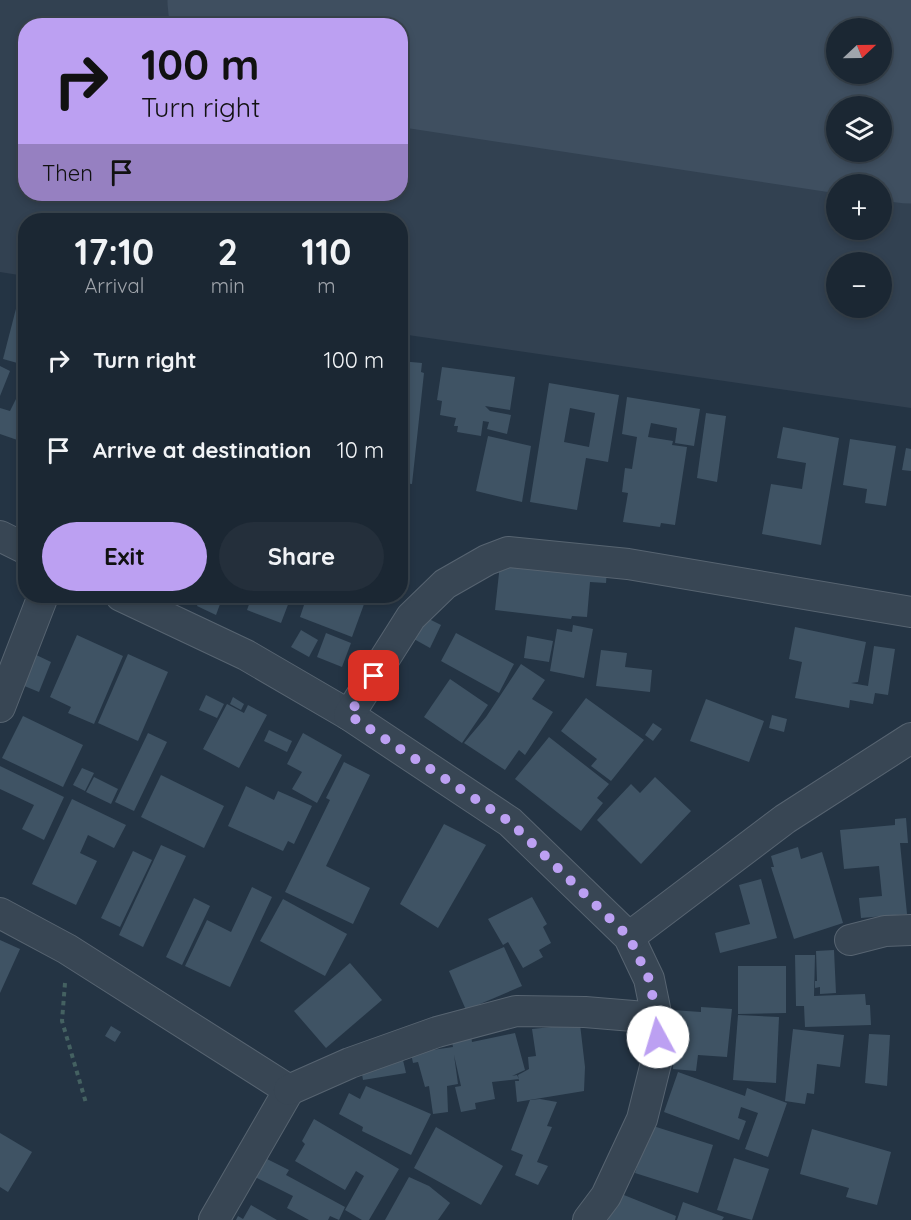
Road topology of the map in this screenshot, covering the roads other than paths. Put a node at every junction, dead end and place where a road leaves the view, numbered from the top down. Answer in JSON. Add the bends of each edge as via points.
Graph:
{"nodes":[{"id":1,"x":0,"y":536,"type":"edge"},
{"id":2,"x":18,"y":545,"type":"edge"},
{"id":3,"x":40,"y":603,"type":"edge"},
{"id":4,"x":136,"y":603,"type":"edge"},
{"id":5,"x":911,"y":612,"type":"edge"},
{"id":6,"x":0,"y":707,"type":"edge"},
{"id":7,"x":349,"y":715,"type":"junction"},
{"id":8,"x":911,"y":738,"type":"edge"},
{"id":9,"x":0,"y":913,"type":"edge"},
{"id":10,"x":911,"y":930,"type":"edge"},
{"id":11,"x":629,"y":937,"type":"junction"},
{"id":12,"x":850,"y":940,"type":"dead end"},
{"id":13,"x":657,"y":1018,"type":"junction"},
{"id":14,"x":289,"y":1090,"type":"junction"},
{"id":15,"x":214,"y":1220,"type":"edge"},
{"id":16,"x":588,"y":1220,"type":"edge"}],
"edges":[{"from":1,"to":2,"type":"street"},
{"from":3,"to":6,"type":"street"},
{"from":4,"to":7,"type":"street","via":[[246,655]]},
{"from":5,"to":7,"type":"street","via":[[628,564],[508,552],[445,584],[411,617]]},
{"from":7,"to":11,"type":"street","via":[[510,822]]},
{"from":8,"to":11,"type":"street","via":[[785,819]]},
{"from":9,"to":14,"type":"street","via":[[67,949]]},
{"from":10,"to":12,"type":"street","via":[[885,931]]},
{"from":11,"to":13,"type":"street","via":[[649,979]]},
{"from":13,"to":14,"type":"street","via":[[516,1011],[426,1036]]},
{"from":13,"to":16,"type":"street","via":[[658,1055],[642,1119],[606,1196]]},
{"from":14,"to":15,"type":"street"}]}
